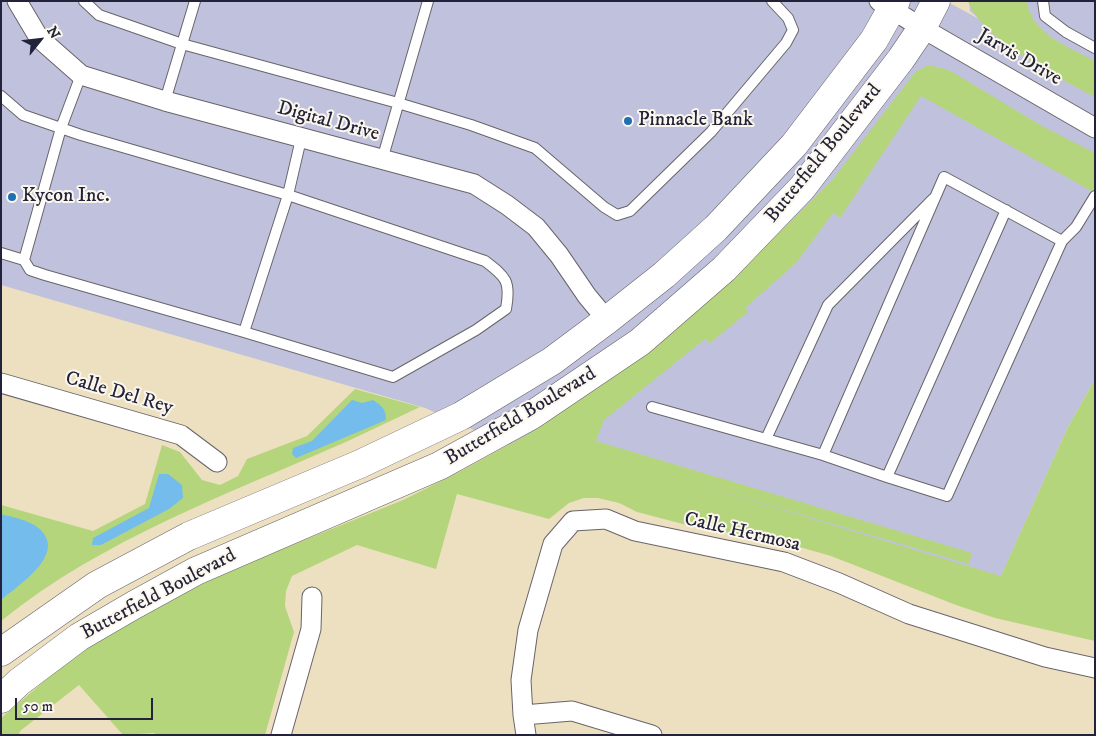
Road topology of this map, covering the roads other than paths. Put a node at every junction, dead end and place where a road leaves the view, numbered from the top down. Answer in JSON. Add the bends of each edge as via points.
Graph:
{"nodes":[{"id":1,"x":17,"y":1,"type":"edge"},
{"id":2,"x":84,"y":1,"type":"edge"},
{"id":3,"x":195,"y":1,"type":"edge"},
{"id":4,"x":428,"y":1,"type":"edge"},
{"id":5,"x":772,"y":1,"type":"edge"},
{"id":6,"x":936,"y":1,"type":"edge"},
{"id":7,"x":1043,"y":1,"type":"edge"},
{"id":8,"x":889,"y":4,"type":"edge"},
{"id":9,"x":922,"y":28,"type":"junction"},
{"id":10,"x":182,"y":44,"type":"junction"},
{"id":11,"x":1095,"y":48,"type":"edge"},
{"id":12,"x":81,"y":75,"type":"junction"},
{"id":13,"x":1,"y":96,"type":"edge"},
{"id":14,"x":165,"y":101,"type":"junction"},
{"id":15,"x":398,"y":103,"type":"junction"},
{"id":16,"x":61,"y":128,"type":"junction"},
{"id":17,"x":1095,"y":128,"type":"edge"},
{"id":18,"x":301,"y":139,"type":"junction"},
{"id":19,"x":382,"y":160,"type":"junction"},
{"id":20,"x":937,"y":195,"type":"junction"},
{"id":21,"x":288,"y":196,"type":"junction"},
{"id":22,"x":1095,"y":196,"type":"edge"},
{"id":23,"x":1006,"y":210,"type":"junction"},
{"id":24,"x":1062,"y":241,"type":"junction"},
{"id":25,"x":1,"y":252,"type":"edge"},
{"id":26,"x":24,"y":260,"type":"junction"},
{"id":27,"x":607,"y":320,"type":"junction"},
{"id":28,"x":244,"y":332,"type":"junction"},
{"id":29,"x":1,"y":383,"type":"edge"},
{"id":30,"x":652,"y":407,"type":"dead end"},
{"id":31,"x":766,"y":439,"type":"junction"},
{"id":32,"x":823,"y":455,"type":"junction"},
{"id":33,"x":217,"y":462,"type":"dead end"},
{"id":34,"x":888,"y":476,"type":"junction"},
{"id":35,"x":312,"y":597,"type":"dead end"},
{"id":36,"x":1,"y":652,"type":"edge"},
{"id":37,"x":1095,"y":668,"type":"edge"},
{"id":38,"x":1,"y":699,"type":"edge"},
{"id":39,"x":523,"y":715,"type":"junction"},
{"id":40,"x":281,"y":735,"type":"edge"},
{"id":41,"x":526,"y":735,"type":"edge"},
{"id":42,"x":652,"y":735,"type":"edge"}],
"edges":[{"from":1,"to":12,"type":"street","name":"Digital Drive","via":[[39,38]]},
{"from":2,"to":10,"type":"lane","via":[[99,15]]},
{"from":3,"to":10,"type":"lane"},
{"from":4,"to":15,"type":"lane"},
{"from":5,"to":15,"type":"lane","via":[[788,18],[793,30],[786,43],[711,132],[630,211],[617,215],[535,148]]},
{"from":6,"to":9,"type":"main road","name":"Butterfield Boulevard"},
{"from":7,"to":11,"type":"lane","via":[[1045,16]]},
{"from":8,"to":9,"type":"street","name":"Jarvis Drive"},
{"from":8,"to":27,"type":"main road","name":"Butterfield Boulevard","via":[[874,40],[794,145],[716,228]]},
{"from":9,"to":17,"type":"street","name":"Jarvis Drive"},
{"from":9,"to":38,"type":"main road","name":"Butterfield Boulevard","via":[[802,188],[724,269],[640,342],[532,416],[439,466],[196,571],[134,605],[79,637]]},
{"from":10,"to":14,"type":"lane"},
{"from":10,"to":15,"type":"lane"},
{"from":12,"to":14,"type":"street","name":"Digital Drive"},
{"from":12,"to":16,"type":"lane"},
{"from":13,"to":16,"type":"lane","via":[[24,115]]},
{"from":14,"to":18,"type":"street","name":"Digital Drive"},
{"from":15,"to":19,"type":"lane"},
{"from":16,"to":21,"type":"lane"},
{"from":16,"to":26,"type":"lane"},
{"from":18,"to":19,"type":"street","name":"Digital Drive"},
{"from":18,"to":21,"type":"lane"},
{"from":19,"to":27,"type":"street","name":"Digital Drive","via":[[474,184],[506,205],[536,227]]},
{"from":20,"to":23,"type":"lane","via":[[944,177]]},
{"from":20,"to":31,"type":"lane","via":[[828,305]]},
{"from":20,"to":32,"type":"lane"},
{"from":21,"to":28,"type":"lane"},
{"from":21,"to":28,"type":"lane","via":[[484,261],[502,274],[509,291],[506,309],[476,330],[393,377]]},
{"from":22,"to":24,"type":"lane","via":[[1076,227]]},
{"from":23,"to":24,"type":"lane"},
{"from":23,"to":34,"type":"lane"},
{"from":24,"to":34,"type":"lane","via":[[947,496]]},
{"from":25,"to":26,"type":"lane"},
{"from":26,"to":28,"type":"lane","via":[[30,270],[45,276]]},
{"from":27,"to":36,"type":"main road","name":"Butterfield Boulevard","via":[[552,360],[461,416],[360,464],[189,536],[97,585]]},
{"from":29,"to":33,"type":"street","name":"Calle Del Rey","via":[[181,435]]},
{"from":30,"to":31,"type":"lane"},
{"from":31,"to":32,"type":"lane"},
{"from":32,"to":34,"type":"lane"},
{"from":35,"to":40,"type":"street","via":[[311,629]]},
{"from":37,"to":39,"type":"street","name":"Calle Hermosa","via":[[1045,657],[909,614],[784,562],[635,531],[606,519],[573,521],[553,544],[528,630],[521,680]]},
{"from":39,"to":41,"type":"street","name":"Calle Hermosa"},
{"from":39,"to":42,"type":"street","via":[[572,711]]}]}
